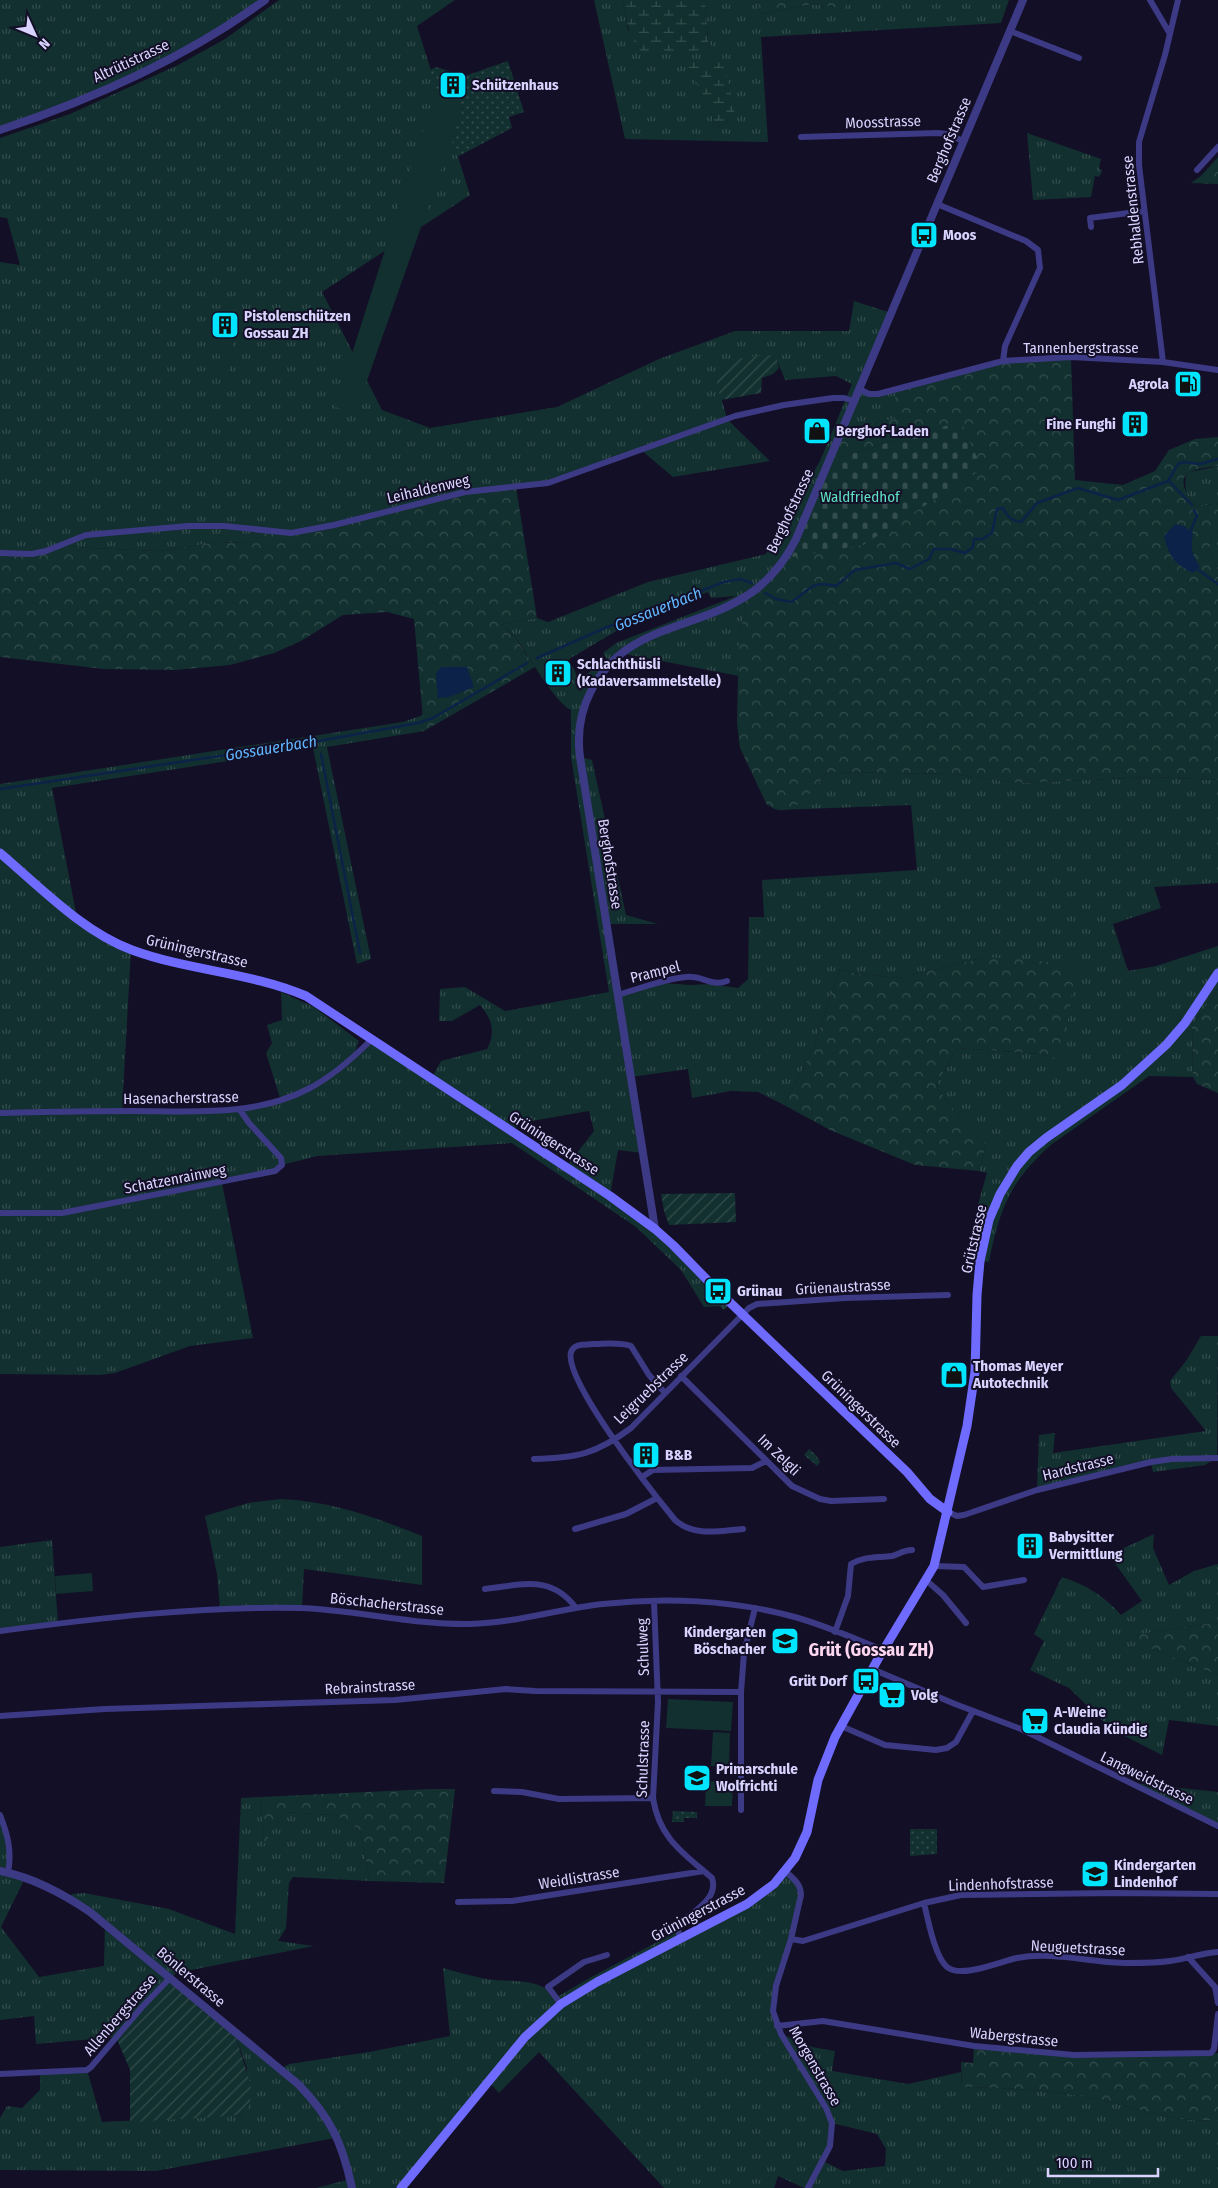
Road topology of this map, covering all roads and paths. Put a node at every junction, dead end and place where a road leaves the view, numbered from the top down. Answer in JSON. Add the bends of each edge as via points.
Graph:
{"nodes":[{"id":1,"x":265,"y":0,"type":"edge"},
{"id":2,"x":1023,"y":0,"type":"edge"},
{"id":3,"x":1150,"y":0,"type":"edge"},
{"id":4,"x":1178,"y":0,"type":"edge"},
{"id":5,"x":1010,"y":31,"type":"junction"},
{"id":6,"x":1170,"y":34,"type":"junction"},
{"id":7,"x":1079,"y":58,"type":"dead end"},
{"id":8,"x":0,"y":130,"type":"edge"},
{"id":9,"x":801,"y":137,"type":"dead end"},
{"id":10,"x":963,"y":141,"type":"junction"},
{"id":11,"x":1218,"y":147,"type":"edge"},
{"id":12,"x":1197,"y":170,"type":"dead end"},
{"id":13,"x":937,"y":204,"type":"junction"},
{"id":14,"x":1144,"y":211,"type":"junction"},
{"id":15,"x":1091,"y":227,"type":"dead end"},
{"id":16,"x":1003,"y":361,"type":"junction"},
{"id":17,"x":1164,"y":362,"type":"junction"},
{"id":18,"x":1218,"y":370,"type":"edge"},
{"id":19,"x":859,"y":389,"type":"junction"},
{"id":20,"x":854,"y":401,"type":"junction"},
{"id":21,"x":0,"y":553,"type":"edge"},
{"id":22,"x":0,"y":853,"type":"edge"},
{"id":23,"x":1218,"y":973,"type":"edge"},
{"id":24,"x":727,"y":981,"type":"dead end"},
{"id":25,"x":617,"y":995,"type":"junction"},
{"id":26,"x":371,"y":1040,"type":"junction"},
{"id":27,"x":240,"y":1110,"type":"junction"},
{"id":28,"x":0,"y":1113,"type":"edge"},
{"id":29,"x":0,"y":1213,"type":"edge"},
{"id":30,"x":655,"y":1229,"type":"junction"},
{"id":31,"x":948,"y":1294,"type":"dead end"},
{"id":32,"x":743,"y":1315,"type":"junction"},
{"id":33,"x":682,"y":1376,"type":"junction"},
{"id":34,"x":665,"y":1393,"type":"junction"},
{"id":35,"x":614,"y":1440,"type":"junction"},
{"id":36,"x":1218,"y":1458,"type":"edge"},
{"id":37,"x":534,"y":1459,"type":"dead end"},
{"id":38,"x":766,"y":1460,"type":"junction"},
{"id":39,"x":642,"y":1477,"type":"junction"},
{"id":40,"x":657,"y":1498,"type":"junction"},
{"id":41,"x":884,"y":1499,"type":"dead end"},
{"id":42,"x":948,"y":1512,"type":"junction"},
{"id":43,"x":743,"y":1529,"type":"dead end"},
{"id":44,"x":575,"y":1530,"type":"dead end"},
{"id":45,"x":912,"y":1550,"type":"dead end"},
{"id":46,"x":934,"y":1566,"type":"junction"},
{"id":47,"x":1024,"y":1580,"type":"dead end"},
{"id":48,"x":927,"y":1581,"type":"junction"},
{"id":49,"x":484,"y":1589,"type":"dead end"},
{"id":50,"x":654,"y":1601,"type":"junction"},
{"id":51,"x":576,"y":1608,"type":"junction"},
{"id":52,"x":755,"y":1608,"type":"junction"},
{"id":53,"x":966,"y":1623,"type":"dead end"},
{"id":54,"x":0,"y":1631,"type":"edge"},
{"id":55,"x":834,"y":1632,"type":"junction"},
{"id":56,"x":883,"y":1650,"type":"junction"},
{"id":57,"x":872,"y":1669,"type":"junction"},
{"id":58,"x":657,"y":1691,"type":"junction"},
{"id":59,"x":741,"y":1692,"type":"junction"},
{"id":60,"x":973,"y":1711,"type":"junction"},
{"id":61,"x":0,"y":1716,"type":"edge"},
{"id":62,"x":841,"y":1726,"type":"junction"},
{"id":63,"x":494,"y":1791,"type":"dead end"},
{"id":64,"x":653,"y":1798,"type":"junction"},
{"id":65,"x":741,"y":1810,"type":"dead end"},
{"id":66,"x":0,"y":1815,"type":"edge"},
{"id":67,"x":1218,"y":1826,"type":"edge"},
{"id":68,"x":704,"y":1871,"type":"junction"},
{"id":69,"x":785,"y":1871,"type":"junction"},
{"id":70,"x":4,"y":1872,"type":"edge"},
{"id":71,"x":1218,"y":1894,"type":"edge"},
{"id":72,"x":458,"y":1902,"type":"dead end"},
{"id":73,"x":924,"y":1904,"type":"junction"},
{"id":74,"x":680,"y":1939,"type":"junction"},
{"id":75,"x":792,"y":1939,"type":"junction"},
{"id":76,"x":1218,"y":1952,"type":"edge"},
{"id":77,"x":607,"y":1955,"type":"dead end"},
{"id":78,"x":1188,"y":1957,"type":"junction"},
{"id":79,"x":169,"y":1979,"type":"junction"},
{"id":80,"x":1218,"y":2003,"type":"edge"},
{"id":81,"x":561,"y":2004,"type":"junction"},
{"id":82,"x":1218,"y":2014,"type":"edge"},
{"id":83,"x":777,"y":2026,"type":"junction"},
{"id":84,"x":0,"y":2074,"type":"edge"},
{"id":85,"x":352,"y":2188,"type":"edge"},
{"id":86,"x":401,"y":2188,"type":"edge"},
{"id":87,"x":808,"y":2188,"type":"edge"}],
"edges":[{"from":1,"to":8,"type":"street","name":"Altrütistrasse","via":[[231,25],[189,49],[66,106]]},
{"from":2,"to":5,"type":"street","name":"Berghofstrasse"},
{"from":3,"to":6,"type":"street"},
{"from":4,"to":6,"type":"street","name":"Rebhaldenstrasse"},
{"from":5,"to":7,"type":"street"},
{"from":5,"to":10,"type":"street","name":"Berghofstrasse"},
{"from":6,"to":14,"type":"street","name":"Rebhaldenstrasse","via":[[1139,142]]},
{"from":9,"to":10,"type":"street","name":"Moosstrasse","via":[[938,133]]},
{"from":10,"to":13,"type":"street","name":"Berghofstrasse"},
{"from":11,"to":12,"type":"street"},
{"from":13,"to":16,"type":"street","via":[[1026,240],[1038,250],[1040,268],[1005,346]]},
{"from":13,"to":19,"type":"street","name":"Berghofstrasse"},
{"from":14,"to":15,"type":"street","via":[[1090,218]]},
{"from":14,"to":17,"type":"street","name":"Rebhaldenstrasse"},
{"from":16,"to":17,"type":"street","name":"Tannenbergstrasse","via":[[1071,358]]},
{"from":16,"to":19,"type":"street","name":"Tannenbergstrasse","via":[[878,394]]},
{"from":17,"to":18,"type":"street","name":"Tannenbergstrasse"},
{"from":19,"to":20,"type":"street","name":"Berghofstrasse"},
{"from":20,"to":21,"type":"street","name":"Leihaldenweg","via":[[833,398],[751,412],[555,481],[465,492],[291,533],[188,526],[86,535],[32,554]]},
{"from":20,"to":25,"type":"street","name":"Berghofstrasse","via":[[796,539],[778,569],[743,598],[636,642],[620,653],[600,675],[585,704],[580,723],[579,752]]},
{"from":22,"to":26,"type":"main road","name":"Grüningerstrasse","via":[[104,938],[166,961],[281,985],[306,996]]},
{"from":23,"to":42,"type":"main road","name":"Grütstrasse","via":[[1185,1023],[1153,1058],[1122,1085],[1030,1152],[1000,1194],[989,1220],[980,1261],[975,1372]]},
{"from":24,"to":25,"type":"street","name":"Prampel","via":[[711,984],[700,978],[685,977]]},
{"from":25,"to":30,"type":"street","name":"Berghofstrasse"},
{"from":26,"to":27,"type":"street","name":"Hasenacherstrasse","via":[[330,1076],[308,1090],[281,1101]]},
{"from":26,"to":30,"type":"main road","name":"Grüningerstrasse"},
{"from":27,"to":28,"type":"street","name":"Hasenacherstrasse"},
{"from":27,"to":29,"type":"street","name":"Schatzenrainweg","via":[[281,1158],[282,1165],[275,1171],[62,1213]]},
{"from":30,"to":32,"type":"main road","name":"Grüningerstrasse"},
{"from":31,"to":32,"type":"street","name":"Grüenaustrasse","via":[[764,1304],[749,1308]]},
{"from":32,"to":33,"type":"street","name":"Leigruebstrasse"},
{"from":32,"to":42,"type":"main road","name":"Grüningerstrasse","via":[[907,1472],[930,1500]]},
{"from":33,"to":34,"type":"street","name":"Leigruebstrasse"},
{"from":33,"to":38,"type":"street","name":"Im Zelgli"},
{"from":34,"to":35,"type":"street","name":"Leigruebstrasse","via":[[631,1428]]},
{"from":34,"to":35,"type":"street","via":[[631,1346],[575,1346],[570,1356],[578,1383]]},
{"from":35,"to":37,"type":"street","name":"Leigruebstrasse","via":[[584,1454]]},
{"from":35,"to":39,"type":"street"},
{"from":36,"to":42,"type":"street","name":"Hardstrasse","via":[[1151,1462],[1037,1490],[964,1516]]},
{"from":38,"to":39,"type":"street","via":[[752,1468],[653,1470]]},
{"from":38,"to":41,"type":"street","name":"Im Zelgli","via":[[792,1486],[820,1498],[831,1501]]},
{"from":39,"to":40,"type":"street"},
{"from":40,"to":43,"type":"street","via":[[683,1527],[705,1532]]},
{"from":40,"to":44,"type":"street","via":[[626,1514]]},
{"from":42,"to":46,"type":"main road","name":"Grüningerstrasse"},
{"from":45,"to":55,"type":"street","via":[[851,1564],[848,1596]]},
{"from":46,"to":47,"type":"street","via":[[964,1567],[983,1587]]},
{"from":46,"to":48,"type":"main road","name":"Grüningerstrasse"},
{"from":48,"to":53,"type":"street"},
{"from":48,"to":56,"type":"main road","name":"Grüningerstrasse"},
{"from":49,"to":51,"type":"street","via":[[536,1584],[555,1587]]},
{"from":50,"to":51,"type":"street","name":"Böschacherstrasse"},
{"from":50,"to":52,"type":"street","name":"Böschacherstrasse"},
{"from":50,"to":58,"type":"street","name":"Schulweg"},
{"from":51,"to":54,"type":"street","name":"Böschacherstrasse","via":[[535,1618],[472,1624],[428,1624],[302,1608],[220,1608]]},
{"from":52,"to":55,"type":"street","name":"Böschacherstrasse","via":[[792,1616]]},
{"from":52,"to":59,"type":"street","via":[[744,1653]]},
{"from":55,"to":56,"type":"street","name":"Böschacherstrasse"},
{"from":56,"to":57,"type":"main road","name":"Grüningerstrasse"},
{"from":57,"to":60,"type":"street","name":"Langweidstrasse"},
{"from":57,"to":62,"type":"main road","name":"Grüningerstrasse"},
{"from":58,"to":59,"type":"street","name":"Rebrainstrasse"},
{"from":58,"to":61,"type":"street","name":"Rebrainstrasse","via":[[506,1689],[395,1700],[104,1709]]},
{"from":58,"to":64,"type":"street","name":"Schulstrasse"},
{"from":59,"to":65,"type":"street"},
{"from":60,"to":62,"type":"street","via":[[956,1742],[948,1748],[936,1750],[886,1745]]},
{"from":60,"to":67,"type":"street","name":"Langweidstrasse","via":[[1021,1729]]},
{"from":62,"to":69,"type":"main road","name":"Grüningerstrasse","via":[[821,1772],[804,1840]]},
{"from":63,"to":64,"type":"street","via":[[559,1799]]},
{"from":64,"to":68,"type":"street","name":"Schulstrasse","via":[[665,1834]]},
{"from":66,"to":70,"type":"street","name":"Bönlerstrasse","via":[[9,1840],[11,1859]]},
{"from":68,"to":72,"type":"street","name":"Weidlistrasse","via":[[512,1901]]},
{"from":68,"to":74,"type":"street","name":"Schulstrasse","via":[[712,1878],[712,1892],[680,1924]]},
{"from":69,"to":74,"type":"main road","name":"Grüningerstrasse","via":[[774,1884],[747,1904]]},
{"from":69,"to":75,"type":"street","name":"Morgenstrasse","via":[[801,1889]]},
{"from":70,"to":79,"type":"street","name":"Bönlerstrasse","via":[[39,1882],[76,1903],[133,1946]]},
{"from":71,"to":73,"type":"street","name":"Lindenhofstrasse","via":[[961,1895]]},
{"from":73,"to":75,"type":"street","name":"Lindenhofstrasse","via":[[803,1941]]},
{"from":73,"to":78,"type":"street","name":"Neuguetstrasse","via":[[939,1955],[948,1968],[958,1971],[1038,1956],[1126,1963]]},
{"from":74,"to":81,"type":"main road","name":"Grüningerstrasse"},
{"from":75,"to":83,"type":"street","name":"Morgenstrasse","via":[[776,1986],[773,2011]]},
{"from":76,"to":78,"type":"street","name":"Neuguetstrasse"},
{"from":77,"to":81,"type":"street","via":[[584,1962],[548,1987]]},
{"from":78,"to":80,"type":"street","via":[[1215,1987]]},
{"from":79,"to":84,"type":"street","name":"Allenbergstrasse","via":[[87,2070]]},
{"from":79,"to":85,"type":"street","name":"Bönlerstrasse","via":[[311,2097],[340,2141]]},
{"from":81,"to":86,"type":"main road","name":"Grüningerstrasse","via":[[525,2037]]},
{"from":82,"to":83,"type":"street","name":"Wabergstrasse","via":[[1211,2053],[1074,2055],[974,2046],[823,2021]]},
{"from":83,"to":87,"type":"street","name":"Morgenstrasse","via":[[832,2123],[830,2146]]}]}
